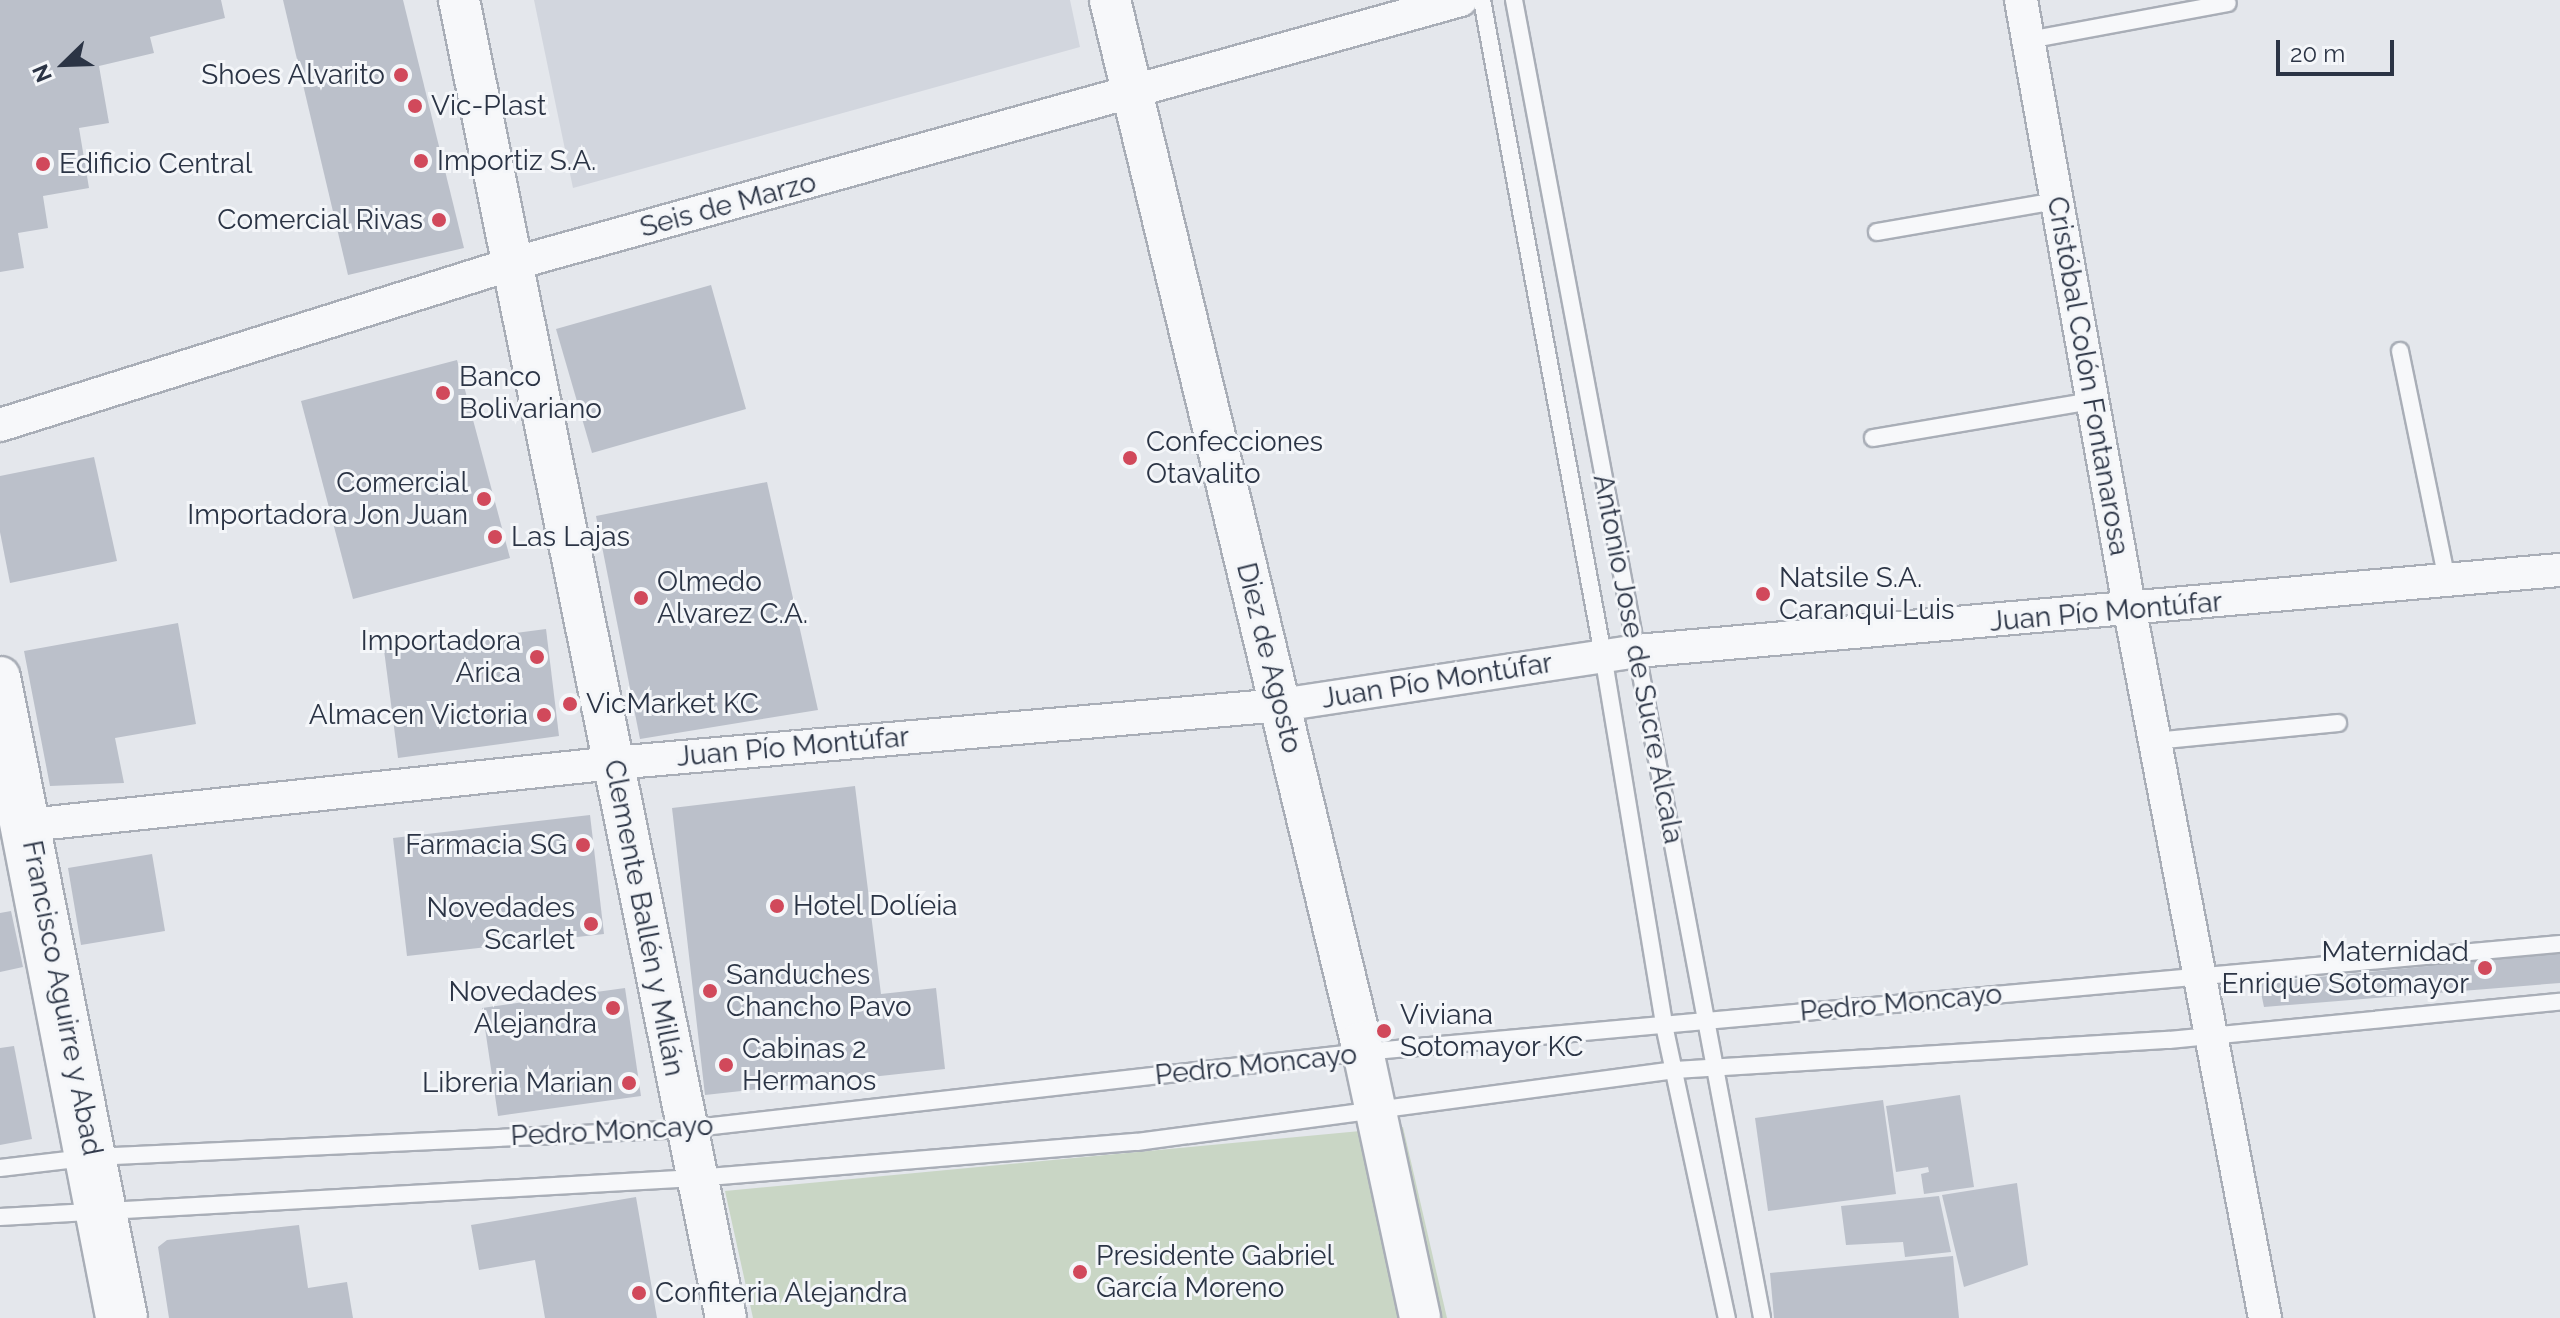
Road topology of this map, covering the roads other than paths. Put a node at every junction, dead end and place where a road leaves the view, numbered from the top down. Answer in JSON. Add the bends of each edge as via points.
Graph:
{"nodes":[{"id":1,"x":459,"y":0,"type":"edge"},
{"id":2,"x":1110,"y":0,"type":"edge"},
{"id":3,"x":1461,"y":0,"type":"edge"},
{"id":4,"x":1482,"y":0,"type":"edge"},
{"id":5,"x":1514,"y":0,"type":"edge"},
{"id":6,"x":2021,"y":0,"type":"edge"},
{"id":7,"x":2228,"y":3,"type":"dead end"},
{"id":8,"x":2029,"y":40,"type":"junction"},
{"id":9,"x":1131,"y":95,"type":"junction"},
{"id":10,"x":2057,"y":201,"type":"junction"},
{"id":11,"x":1877,"y":232,"type":"dead end"},
{"id":12,"x":512,"y":264,"type":"junction"},
{"id":13,"x":2400,"y":351,"type":"dead end"},
{"id":14,"x":2092,"y":401,"type":"junction"},
{"id":15,"x":0,"y":425,"type":"edge"},
{"id":16,"x":1873,"y":438,"type":"dead end"},
{"id":17,"x":2560,"y":570,"type":"edge"},
{"id":18,"x":2447,"y":579,"type":"junction"},
{"id":19,"x":2130,"y":611,"type":"junction"},
{"id":20,"x":1637,"y":651,"type":"junction"},
{"id":21,"x":1603,"y":655,"type":"junction"},
{"id":22,"x":0,"y":677,"type":"edge"},
{"id":23,"x":1281,"y":705,"type":"junction"},
{"id":24,"x":2338,"y":723,"type":"dead end"},
{"id":25,"x":2155,"y":741,"type":"junction"},
{"id":26,"x":614,"y":763,"type":"junction"},
{"id":27,"x":0,"y":783,"type":"edge"},
{"id":28,"x":29,"y":825,"type":"junction"},
{"id":29,"x":2560,"y":944,"type":"edge"},
{"id":30,"x":2203,"y":977,"type":"junction"},
{"id":31,"x":2560,"y":1002,"type":"edge"},
{"id":32,"x":1706,"y":1020,"type":"junction"},
{"id":33,"x":1664,"y":1025,"type":"junction"},
{"id":34,"x":2211,"y":1034,"type":"junction"},
{"id":35,"x":1363,"y":1052,"type":"junction"},
{"id":36,"x":1715,"y":1067,"type":"junction"},
{"id":37,"x":1675,"y":1070,"type":"junction"},
{"id":38,"x":1373,"y":1114,"type":"junction"},
{"id":39,"x":686,"y":1129,"type":"junction"},
{"id":40,"x":82,"y":1158,"type":"junction"},
{"id":41,"x":0,"y":1168,"type":"edge"},
{"id":42,"x":696,"y":1178,"type":"junction"},
{"id":43,"x":92,"y":1208,"type":"junction"},
{"id":44,"x":0,"y":1217,"type":"edge"},
{"id":45,"x":104,"y":1318,"type":"edge"},
{"id":46,"x":127,"y":1318,"type":"edge"},
{"id":47,"x":726,"y":1318,"type":"edge"},
{"id":48,"x":1420,"y":1318,"type":"edge"},
{"id":49,"x":1727,"y":1318,"type":"edge"},
{"id":50,"x":1762,"y":1318,"type":"edge"},
{"id":51,"x":2265,"y":1318,"type":"edge"}],
"edges":[{"from":1,"to":12,"type":"street","name":"Clemente Ballén y Millán"},
{"from":2,"to":9,"type":"street","name":"Diez de Agosto"},
{"from":3,"to":9,"type":"street","name":"Seis de Marzo"},
{"from":4,"to":21,"type":"lane","name":"Antonio Jose de Sucre Alcala"},
{"from":5,"to":20,"type":"lane","name":"Antonio Jose de Sucre Alcala"},
{"from":6,"to":8,"type":"street","name":"Cristóbal Colón Fontanarosa"},
{"from":7,"to":8,"type":"lane"},
{"from":8,"to":10,"type":"street","name":"Cristóbal Colón Fontanarosa"},
{"from":9,"to":12,"type":"street","name":"Seis de Marzo"},
{"from":9,"to":23,"type":"street","name":"Diez de Agosto"},
{"from":10,"to":11,"type":"lane"},
{"from":10,"to":14,"type":"street","name":"Cristóbal Colón Fontanarosa"},
{"from":12,"to":15,"type":"street","name":"Seis de Marzo"},
{"from":12,"to":26,"type":"street","name":"Clemente Ballén y Millán"},
{"from":13,"to":18,"type":"lane"},
{"from":14,"to":16,"type":"lane"},
{"from":14,"to":19,"type":"street","name":"Cristóbal Colón Fontanarosa"},
{"from":17,"to":18,"type":"street","name":"Juan Pío Montúfar"},
{"from":18,"to":19,"type":"street","name":"Juan Pío Montúfar"},
{"from":19,"to":20,"type":"street","name":"Juan Pío Montúfar"},
{"from":19,"to":25,"type":"street","name":"Cristóbal Colón Fontanarosa"},
{"from":20,"to":21,"type":"street","name":"Juan Pío Montúfar"},
{"from":20,"to":32,"type":"lane","name":"Antonio Jose de Sucre Alcala"},
{"from":21,"to":23,"type":"street","name":"Juan Pío Montúfar"},
{"from":21,"to":33,"type":"lane","name":"Antonio Jose de Sucre Alcala"},
{"from":22,"to":28,"type":"street","name":"Francisco Aguirre y Abad"},
{"from":23,"to":26,"type":"street","name":"Juan Pío Montúfar"},
{"from":23,"to":35,"type":"street","name":"Diez de Agosto"},
{"from":24,"to":25,"type":"lane"},
{"from":25,"to":30,"type":"street","name":"Cristóbal Colón Fontanarosa"},
{"from":26,"to":28,"type":"street","name":"Juan Pío Montúfar"},
{"from":26,"to":39,"type":"street","name":"Clemente Ballén y Millán"},
{"from":27,"to":40,"type":"lane","name":"Francisco Aguirre y Abad"},
{"from":28,"to":40,"type":"street","name":"Francisco Aguirre y Abad"},
{"from":29,"to":30,"type":"lane","name":"Pedro Moncayo"},
{"from":30,"to":32,"type":"lane","name":"Pedro Moncayo"},
{"from":30,"to":34,"type":"street","name":"Cristóbal Colón Fontanarosa"},
{"from":31,"to":34,"type":"lane","name":"Pedro Moncayo"},
{"from":32,"to":33,"type":"lane","name":"Pedro Moncayo"},
{"from":32,"to":36,"type":"lane","name":"Antonio Jose de Sucre Alcala"},
{"from":33,"to":35,"type":"lane","name":"Pedro Moncayo"},
{"from":33,"to":37,"type":"lane","name":"Antonio Jose de Sucre Alcala"},
{"from":34,"to":36,"type":"lane","name":"Pedro Moncayo"},
{"from":34,"to":51,"type":"street","name":"Cristóbal Colón Fontanarosa"},
{"from":35,"to":38,"type":"street","name":"Diez de Agosto"},
{"from":35,"to":39,"type":"lane","name":"Pedro Moncayo"},
{"from":36,"to":37,"type":"lane","name":"Pedro Moncayo"},
{"from":36,"to":50,"type":"lane","name":"Antonio Jose de Sucre Alcala"},
{"from":37,"to":38,"type":"lane","name":"Pedro Moncayo"},
{"from":37,"to":49,"type":"lane","name":"Antonio Jose de Sucre Alcala"},
{"from":38,"to":42,"type":"lane","name":"Pedro Moncayo","via":[[1137,1142]]},
{"from":38,"to":48,"type":"street","name":"Diez de Agosto"},
{"from":39,"to":40,"type":"lane","name":"Pedro Moncayo"},
{"from":39,"to":42,"type":"street","name":"Clemente Ballén y Millán"},
{"from":40,"to":41,"type":"lane","name":"Pedro Moncayo"},
{"from":40,"to":43,"type":"street","name":"Francisco Aguirre y Abad"},
{"from":42,"to":43,"type":"lane","name":"Pedro Moncayo"},
{"from":42,"to":47,"type":"street","name":"Clemente Ballén y Millán"},
{"from":43,"to":44,"type":"lane","name":"Pedro Moncayo"},
{"from":43,"to":45,"type":"lane","name":"Francisco Aguirre y Abad"},
{"from":43,"to":46,"type":"street","name":"Francisco Aguirre y Abad"}]}
